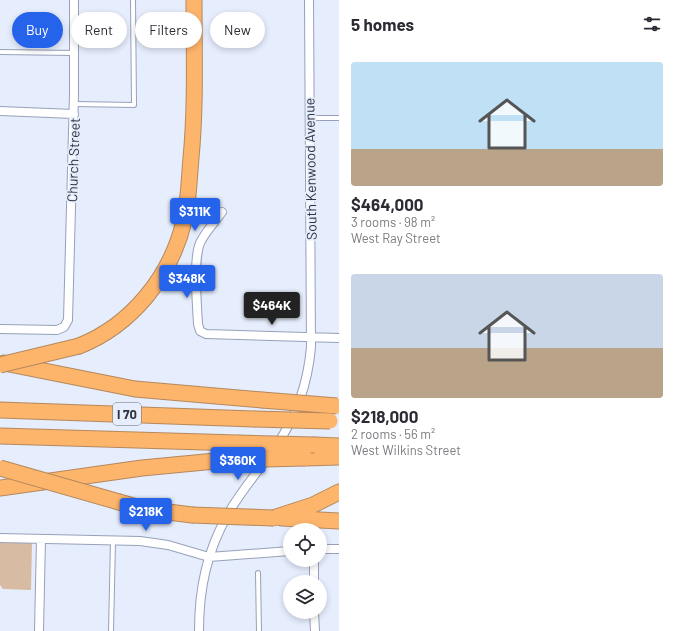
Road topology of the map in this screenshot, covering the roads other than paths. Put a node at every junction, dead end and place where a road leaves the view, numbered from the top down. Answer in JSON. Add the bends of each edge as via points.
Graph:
{"nodes":[{"id":1,"x":74,"y":0,"type":"edge"},
{"id":2,"x":133,"y":0,"type":"edge"},
{"id":3,"x":194,"y":0,"type":"edge"},
{"id":4,"x":309,"y":0,"type":"edge"},
{"id":5,"x":0,"y":52,"type":"edge"},
{"id":6,"x":74,"y":53,"type":"junction"},
{"id":7,"x":74,"y":104,"type":"junction"},
{"id":8,"x":0,"y":111,"type":"edge"},
{"id":9,"x":74,"y":114,"type":"junction"},
{"id":10,"x":310,"y":118,"type":"junction"},
{"id":11,"x":339,"y":118,"type":"edge"},
{"id":12,"x":222,"y":212,"type":"dead end"},
{"id":13,"x":0,"y":329,"type":"edge"},
{"id":14,"x":312,"y":337,"type":"junction"},
{"id":15,"x":339,"y":338,"type":"edge"},
{"id":16,"x":0,"y":364,"type":"edge"},
{"id":17,"x":338,"y":406,"type":"edge"},
{"id":18,"x":0,"y":410,"type":"edge"},
{"id":19,"x":334,"y":421,"type":"edge"},
{"id":20,"x":0,"y":436,"type":"edge"},
{"id":21,"x":339,"y":446,"type":"edge"},
{"id":22,"x":339,"y":457,"type":"edge"},
{"id":23,"x":0,"y":468,"type":"edge"},
{"id":24,"x":0,"y":488,"type":"edge"},
{"id":25,"x":339,"y":492,"type":"edge"},
{"id":26,"x":273,"y":518,"type":"junction"},
{"id":27,"x":339,"y":521,"type":"edge"},
{"id":28,"x":0,"y":538,"type":"edge"},
{"id":29,"x":41,"y":539,"type":"junction"},
{"id":30,"x":113,"y":541,"type":"junction"},
{"id":31,"x":327,"y":549,"type":"edge"},
{"id":32,"x":339,"y":549,"type":"edge"},
{"id":33,"x":283,"y":552,"type":"edge"},
{"id":34,"x":209,"y":557,"type":"junction"},
{"id":35,"x":258,"y":573,"type":"dead end"},
{"id":36,"x":314,"y":619,"type":"edge"},
{"id":37,"x":39,"y":631,"type":"edge"},
{"id":38,"x":111,"y":631,"type":"edge"},
{"id":39,"x":199,"y":631,"type":"edge"},
{"id":40,"x":259,"y":631,"type":"edge"},
{"id":41,"x":315,"y":631,"type":"edge"}],
"edges":[{"from":1,"to":6,"type":"street","name":"Church Street"},
{"from":2,"to":7,"type":"lane","via":[[134,105]]},
{"from":3,"to":16,"type":"highway","bridge":true,"via":[[194,130],[187,203],[179,240],[172,258],[142,302],[114,327],[98,337],[79,346]]},
{"from":4,"to":10,"type":"street","name":"South Kenwood Avenue"},
{"from":5,"to":6,"type":"lane"},
{"from":6,"to":7,"type":"street","name":"Church Street"},
{"from":7,"to":9,"type":"street","name":"Church Street"},
{"from":8,"to":9,"type":"street"},
{"from":9,"to":13,"type":"street","name":"Church Street","via":[[68,320],[66,325],[57,330]]},
{"from":10,"to":11,"type":"lane"},
{"from":10,"to":14,"type":"street","name":"South Kenwood Avenue"},
{"from":12,"to":14,"type":"street","via":[[201,241],[196,262],[200,331],[206,334]]},
{"from":14,"to":15,"type":"street"},
{"from":14,"to":34,"type":"street","name":"South Kenwood Avenue","via":[[305,383],[288,425],[229,512]]},
{"from":16,"to":17,"type":"highway","bridge":true,"via":[[135,389]]},
{"from":18,"to":19,"type":"highway","number":"I 70","bridge":true},
{"from":20,"to":21,"type":"highway","number":"I 70","bridge":true},
{"from":22,"to":24,"type":"highway","bridge":true,"via":[[226,460],[142,468]]},
{"from":23,"to":26,"type":"highway","bridge":true,"via":[[144,509],[192,515]]},
{"from":25,"to":26,"type":"highway","via":[[313,505]]},
{"from":26,"to":27,"type":"highway"},
{"from":28,"to":29,"type":"street"},
{"from":29,"to":30,"type":"street"},
{"from":29,"to":37,"type":"street"},
{"from":30,"to":34,"type":"street","via":[[164,544]]},
{"from":30,"to":38,"type":"lane"},
{"from":31,"to":32,"type":"street"},
{"from":33,"to":34,"type":"street"},
{"from":34,"to":39,"type":"street","name":"South Kenwood Avenue","via":[[200,595]]},
{"from":35,"to":40,"type":"lane"},
{"from":36,"to":41,"type":"street"}]}
